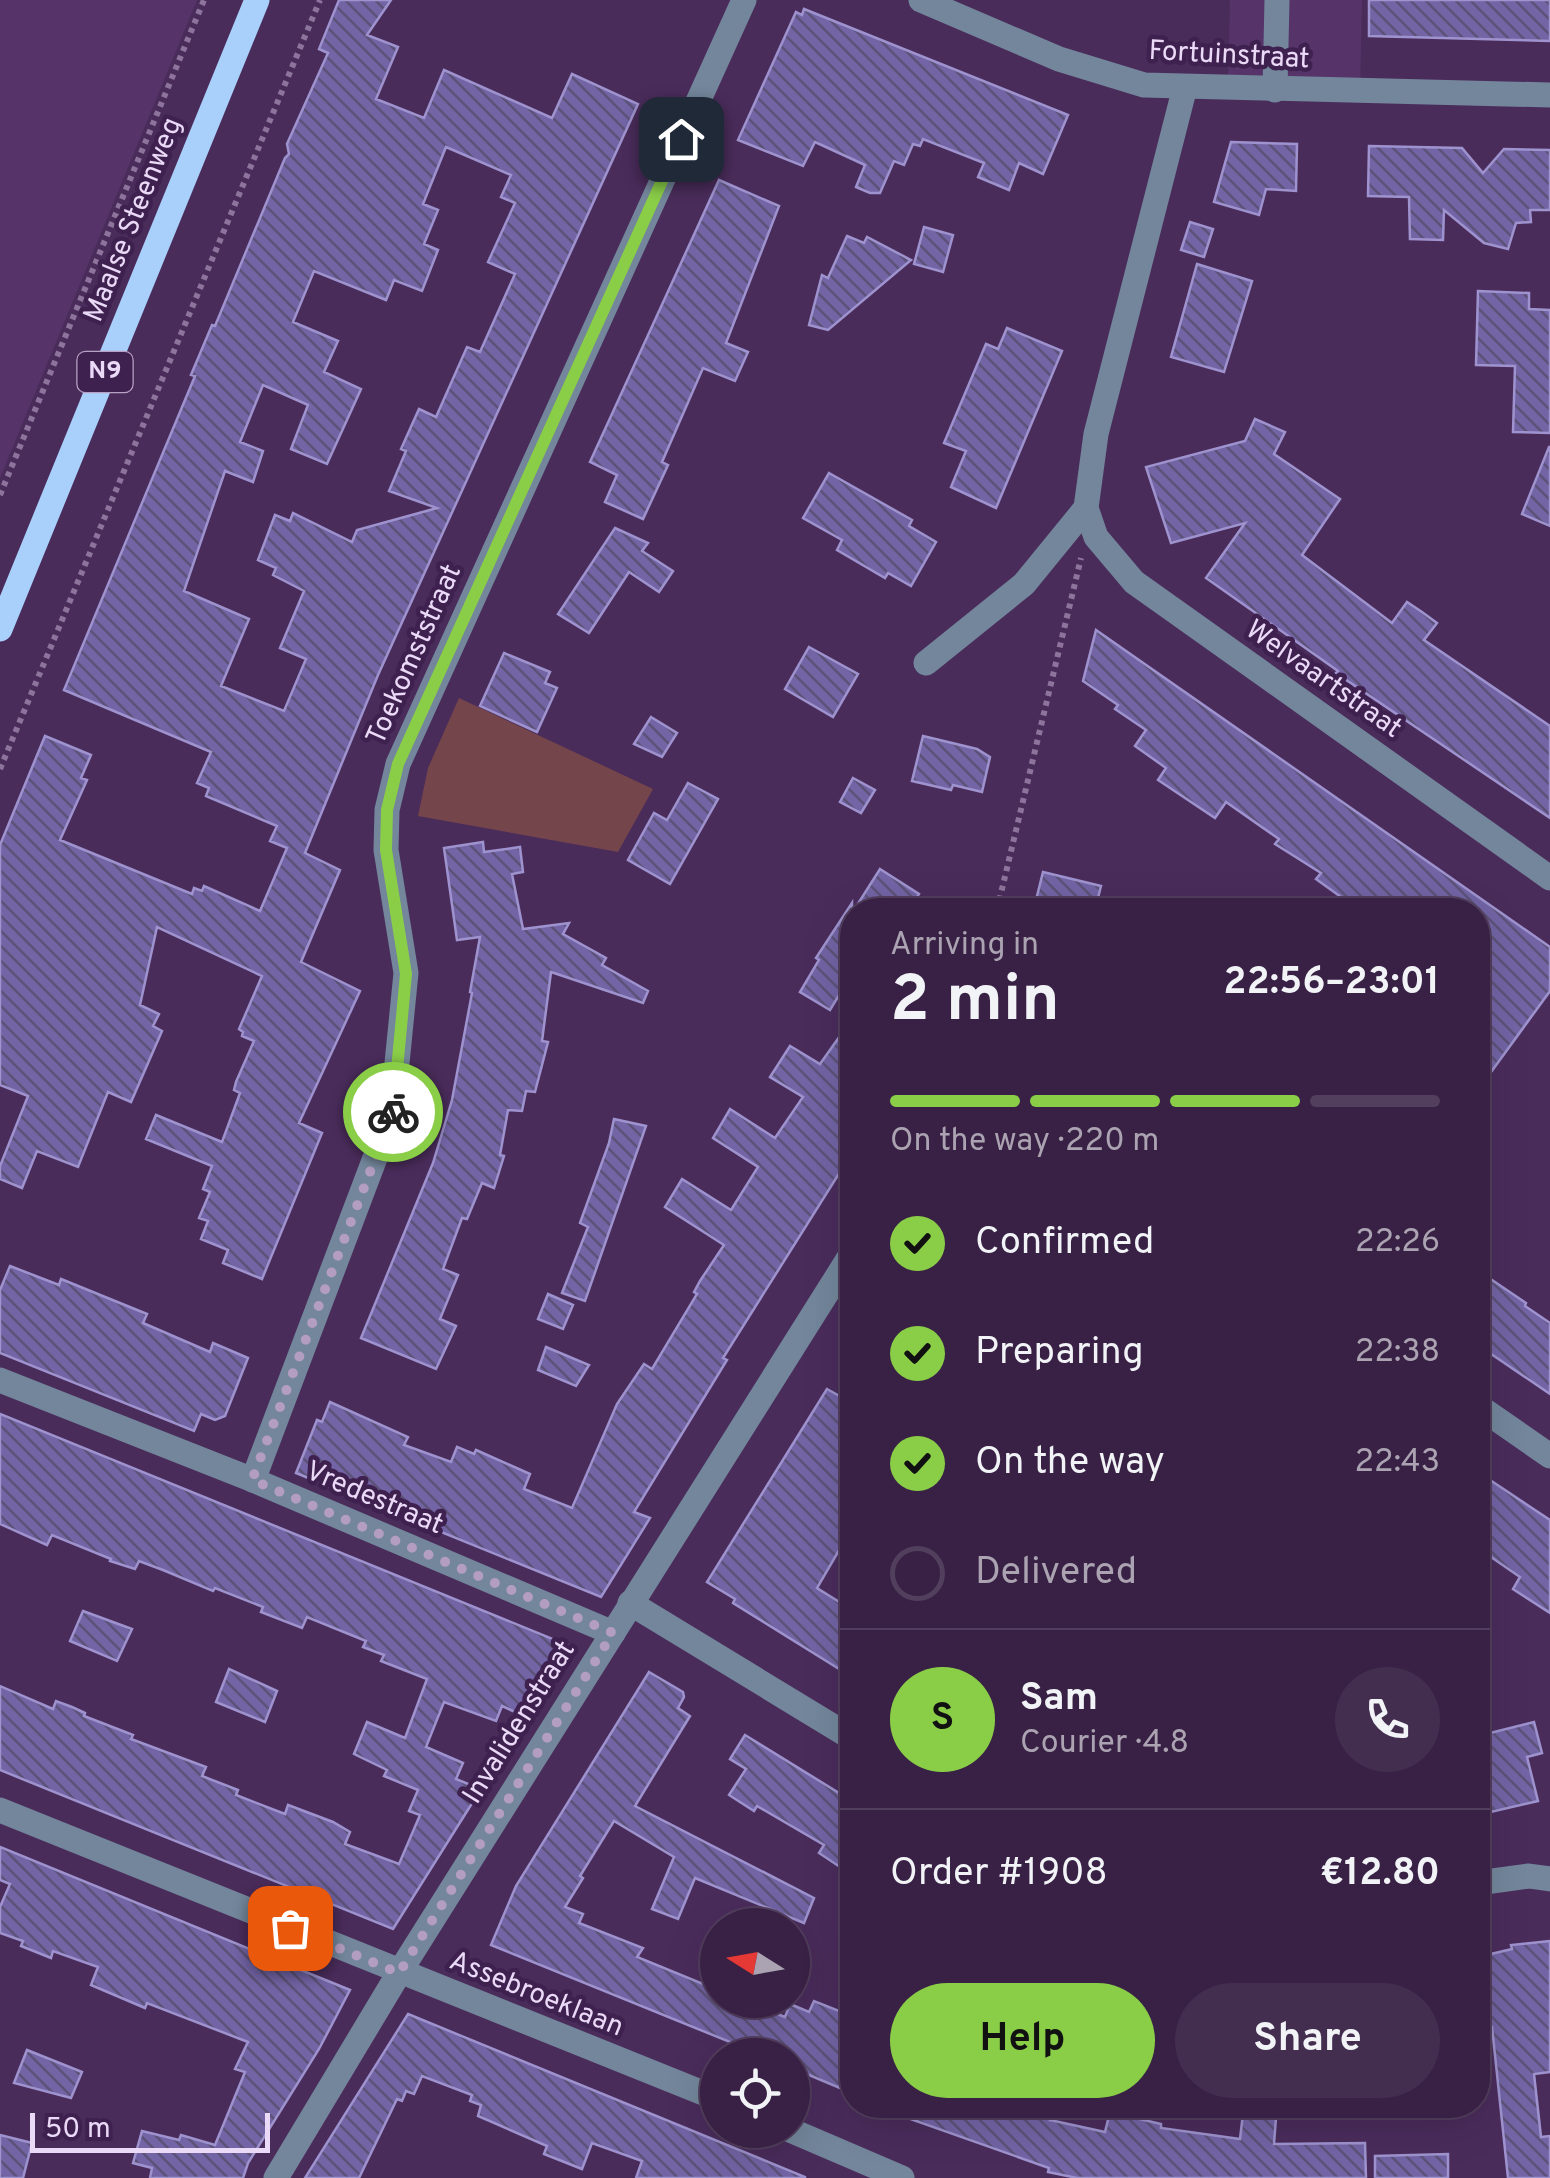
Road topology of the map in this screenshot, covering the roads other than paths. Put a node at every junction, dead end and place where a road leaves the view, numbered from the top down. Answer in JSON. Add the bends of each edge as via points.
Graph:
{"nodes":[{"id":1,"x":256,"y":0,"type":"edge"},
{"id":2,"x":744,"y":0,"type":"edge"},
{"id":3,"x":921,"y":0,"type":"edge"},
{"id":4,"x":1277,"y":0,"type":"edge"},
{"id":5,"x":1184,"y":87,"type":"junction"},
{"id":6,"x":1275,"y":90,"type":"junction"},
{"id":7,"x":1550,"y":95,"type":"edge"},
{"id":8,"x":1086,"y":508,"type":"junction"},
{"id":9,"x":0,"y":629,"type":"edge"},
{"id":10,"x":926,"y":663,"type":"dead end"},
{"id":11,"x":1550,"y":878,"type":"edge"},
{"id":12,"x":840,"y":1272,"type":"edge"},
{"id":13,"x":0,"y":1380,"type":"edge"},
{"id":14,"x":1490,"y":1414,"type":"edge"},
{"id":15,"x":1550,"y":1456,"type":"edge"},
{"id":16,"x":252,"y":1480,"type":"junction"},
{"id":17,"x":630,"y":1603,"type":"junction"},
{"id":18,"x":613,"y":1633,"type":"junction"},
{"id":19,"x":840,"y":1731,"type":"edge"},
{"id":20,"x":0,"y":1810,"type":"edge"},
{"id":21,"x":1550,"y":1880,"type":"edge"},
{"id":22,"x":1490,"y":1881,"type":"edge"},
{"id":23,"x":399,"y":1973,"type":"junction"},
{"id":24,"x":700,"y":2092,"type":"edge"},
{"id":25,"x":810,"y":2139,"type":"edge"},
{"id":26,"x":276,"y":2178,"type":"edge"},
{"id":27,"x":902,"y":2178,"type":"edge"}],
"edges":[{"from":1,"to":9,"type":"main road","name":"Maalse Steenweg","number":"N9"},
{"from":2,"to":16,"type":"street","name":"Toekomststraat","via":[[398,764],[386,850],[406,974],[392,1112]]},
{"from":3,"to":5,"type":"street","name":"Fortuinstraat","via":[[1106,76]]},
{"from":4,"to":6,"type":"street"},
{"from":5,"to":6,"type":"street","name":"Fortuinstraat"},
{"from":5,"to":8,"type":"street","name":"Welvaartstraat","via":[[1096,434]]},
{"from":6,"to":7,"type":"street","name":"Fortuinstraat"},
{"from":8,"to":10,"type":"street","via":[[1024,584]]},
{"from":8,"to":11,"type":"street","name":"Welvaartstraat","via":[[1096,536],[1134,582]]},
{"from":12,"to":17,"type":"street","name":"Invalidenstraat"},
{"from":13,"to":16,"type":"street","name":"Vredestraat"},
{"from":14,"to":15,"type":"street"},
{"from":16,"to":18,"type":"street","name":"Vredestraat"},
{"from":17,"to":18,"type":"street","name":"Invalidenstraat"},
{"from":17,"to":19,"type":"street"},
{"from":18,"to":23,"type":"street","name":"Invalidenstraat"},
{"from":20,"to":23,"type":"street","name":"Assebroeklaan"},
{"from":21,"to":22,"type":"street"},
{"from":23,"to":24,"type":"street","name":"Assebroeklaan"},
{"from":23,"to":26,"type":"street","name":"Invalidenstraat"},
{"from":25,"to":27,"type":"street"}]}
